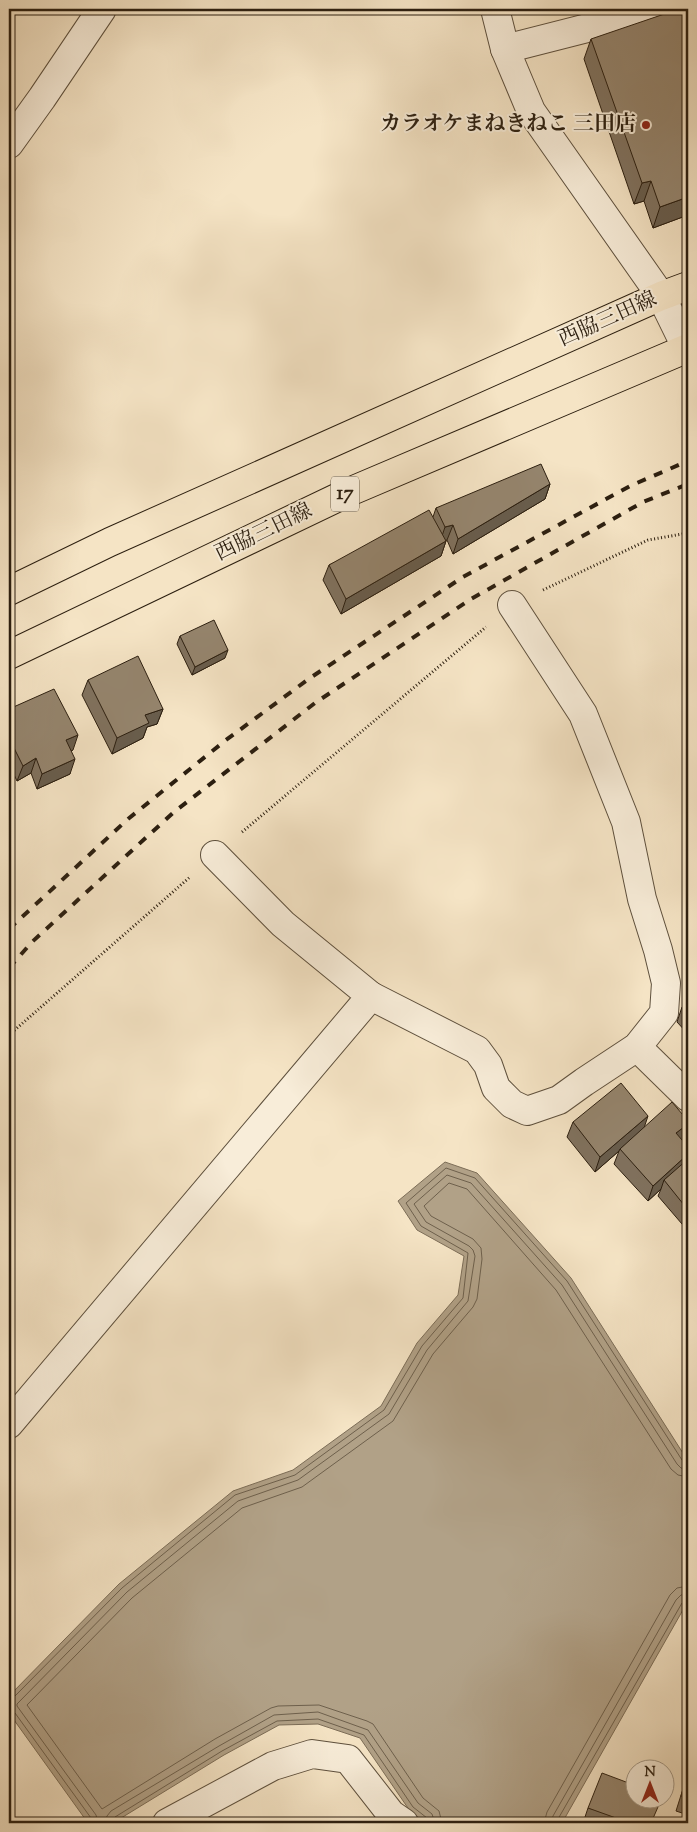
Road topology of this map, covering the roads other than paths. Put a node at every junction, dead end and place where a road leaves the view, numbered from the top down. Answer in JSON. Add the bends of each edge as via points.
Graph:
{"nodes":[{"id":1,"x":102,"y":9,"type":"edge"},
{"id":2,"x":495,"y":9,"type":"edge"},
{"id":3,"x":662,"y":9,"type":"edge"},
{"id":4,"x":505,"y":49,"type":"junction"},
{"id":5,"x":9,"y":144,"type":"edge"},
{"id":6,"x":688,"y":286,"type":"edge"},
{"id":7,"x":661,"y":296,"type":"junction"},
{"id":8,"x":688,"y":348,"type":"edge"},
{"id":9,"x":9,"y":591,"type":"edge"},
{"id":10,"x":512,"y":605,"type":"road end"},
{"id":11,"x":9,"y":655,"type":"edge"},
{"id":12,"x":215,"y":855,"type":"road end"},
{"id":13,"x":371,"y":996,"type":"junction"},
{"id":14,"x":637,"y":1047,"type":"junction"},
{"id":15,"x":688,"y":1097,"type":"edge"},
{"id":16,"x":9,"y":1424,"type":"edge"},
{"id":17,"x":168,"y":1823,"type":"edge"},
{"id":18,"x":404,"y":1823,"type":"edge"}],
"edges":[{"from":1,"to":5,"type":"street"},
{"from":2,"to":4,"type":"street"},
{"from":3,"to":4,"type":"street"},
{"from":4,"to":7,"type":"street","via":[[531,111]]},
{"from":6,"to":7,"type":"main road","name":"西脇三田線","number":"17"},
{"from":7,"to":8,"type":"street"},
{"from":7,"to":9,"type":"main road","name":"西脇三田線","number":"17","via":[[110,542]]},
{"from":8,"to":11,"type":"main road","name":"西脇三田線","number":"17","via":[[349,492]]},
{"from":10,"to":14,"type":"street","via":[[583,714],[626,822],[642,899],[666,983],[664,1013]]},
{"from":12,"to":13,"type":"street","via":[[283,924]]},
{"from":13,"to":14,"type":"street","via":[[477,1050],[488,1064],[496,1088],[512,1104],[527,1112],[559,1100]]},
{"from":13,"to":16,"type":"street"},
{"from":14,"to":15,"type":"street"},
{"from":17,"to":18,"type":"street","via":[[274,1766],[312,1754],[348,1759],[391,1814]]}]}
